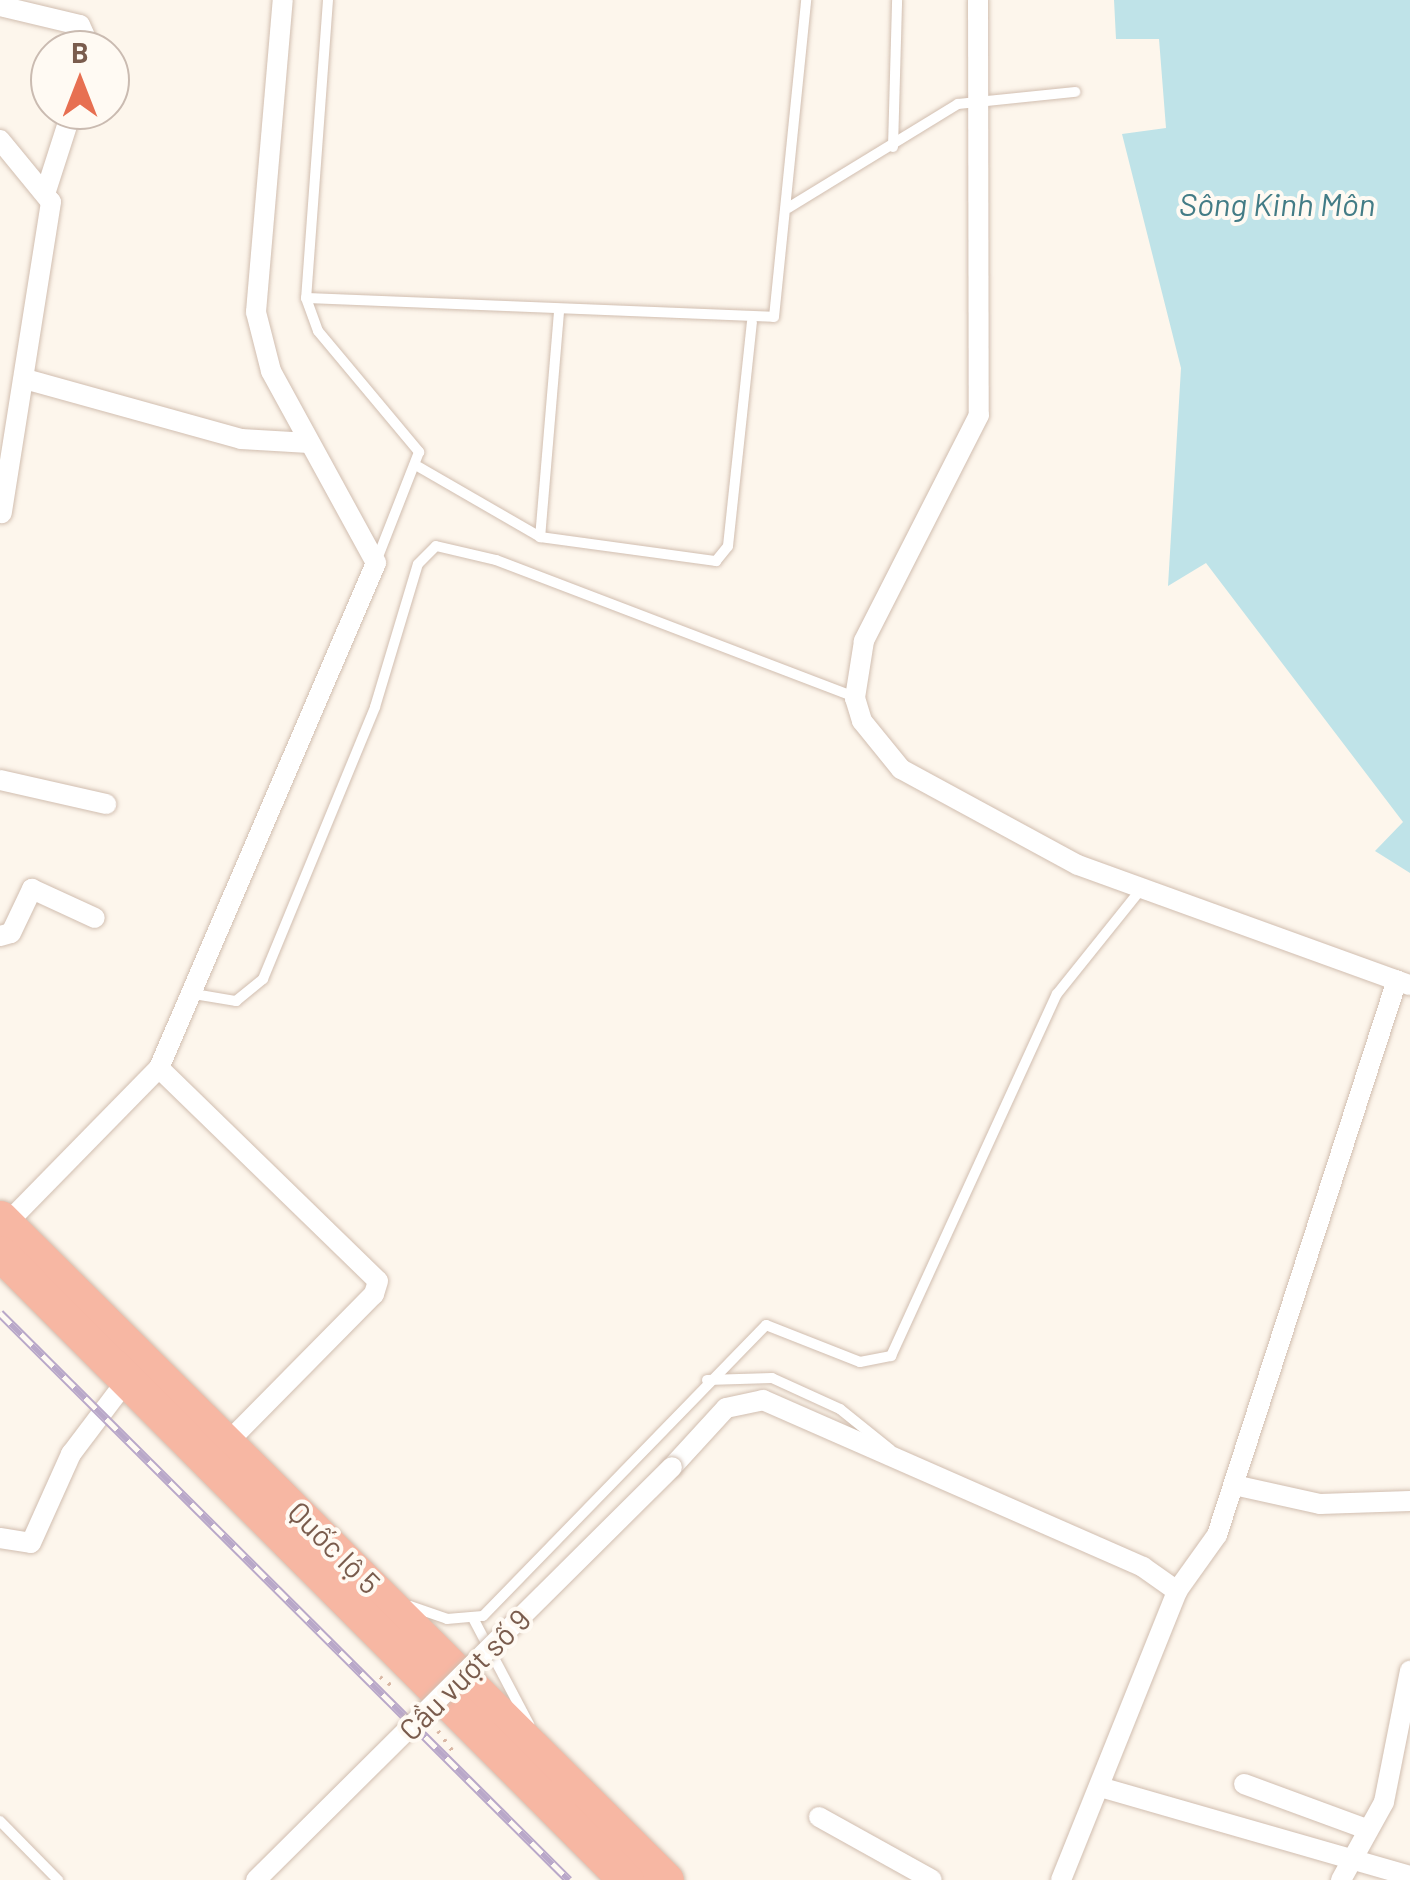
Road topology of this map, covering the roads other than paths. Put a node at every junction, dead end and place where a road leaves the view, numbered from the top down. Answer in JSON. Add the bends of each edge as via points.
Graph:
{"nodes":[{"id":1,"x":283,"y":0,"type":"edge"},
{"id":2,"x":328,"y":0,"type":"edge"},
{"id":3,"x":806,"y":0,"type":"edge"},
{"id":4,"x":897,"y":0,"type":"edge"},
{"id":5,"x":978,"y":0,"type":"edge"},
{"id":6,"x":0,"y":6,"type":"edge"},
{"id":7,"x":82,"y":30,"type":"edge"},
{"id":8,"x":1076,"y":92,"type":"dead end"},
{"id":9,"x":976,"y":101,"type":"junction"},
{"id":10,"x":66,"y":130,"type":"edge"},
{"id":11,"x":0,"y":140,"type":"edge"},
{"id":12,"x":894,"y":147,"type":"junction"},
{"id":13,"x":46,"y":191,"type":"junction"},
{"id":14,"x":788,"y":208,"type":"junction"},
{"id":15,"x":306,"y":298,"type":"junction"},
{"id":16,"x":559,"y":312,"type":"junction"},
{"id":17,"x":752,"y":322,"type":"junction"},
{"id":18,"x":25,"y":379,"type":"junction"},
{"id":19,"x":310,"y":443,"type":"junction"},
{"id":20,"x":419,"y":468,"type":"junction"},
{"id":21,"x":1,"y":518,"type":"edge"},
{"id":22,"x":540,"y":536,"type":"junction"},
{"id":23,"x":376,"y":564,"type":"junction"},
{"id":24,"x":855,"y":698,"type":"junction"},
{"id":25,"x":0,"y":780,"type":"edge"},
{"id":26,"x":106,"y":804,"type":"dead end"},
{"id":27,"x":1141,"y":890,"type":"junction"},
{"id":28,"x":95,"y":918,"type":"dead end"},
{"id":29,"x":0,"y":936,"type":"edge"},
{"id":30,"x":1404,"y":982,"type":"edge"},
{"id":31,"x":194,"y":994,"type":"junction"},
{"id":32,"x":160,"y":1068,"type":"junction"},
{"id":33,"x":2,"y":1244,"type":"edge"},
{"id":34,"x":127,"y":1380,"type":"junction"},
{"id":35,"x":706,"y":1380,"type":"junction"},
{"id":36,"x":228,"y":1442,"type":"junction"},
{"id":37,"x":894,"y":1454,"type":"junction"},
{"id":38,"x":1234,"y":1485,"type":"junction"},
{"id":39,"x":1410,"y":1501,"type":"edge"},
{"id":40,"x":0,"y":1538,"type":"edge"},
{"id":41,"x":375,"y":1584,"type":"junction"},
{"id":42,"x":1177,"y":1591,"type":"junction"},
{"id":43,"x":474,"y":1618,"type":"junction"},
{"id":44,"x":1410,"y":1670,"type":"edge"},
{"id":45,"x":1407,"y":1705,"type":"edge"},
{"id":46,"x":556,"y":1772,"type":"junction"},
{"id":47,"x":1244,"y":1784,"type":"dead end"},
{"id":48,"x":1100,"y":1786,"type":"junction"},
{"id":49,"x":819,"y":1817,"type":"dead end"},
{"id":50,"x":0,"y":1821,"type":"edge"},
{"id":51,"x":1366,"y":1829,"type":"junction"},
{"id":52,"x":1350,"y":1853,"type":"junction"},
{"id":53,"x":1410,"y":1876,"type":"edge"},
{"id":54,"x":58,"y":1880,"type":"edge"},
{"id":55,"x":256,"y":1880,"type":"edge"},
{"id":56,"x":626,"y":1880,"type":"edge"},
{"id":57,"x":666,"y":1880,"type":"edge"},
{"id":58,"x":932,"y":1880,"type":"edge"},
{"id":59,"x":1062,"y":1880,"type":"edge"},
{"id":60,"x":1340,"y":1880,"type":"edge"}],
"edges":[{"from":1,"to":19,"type":"street","via":[[256,312],[270,372]]},
{"from":2,"to":15,"type":"lane"},
{"from":3,"to":14,"type":"lane"},
{"from":4,"to":12,"type":"lane"},
{"from":5,"to":9,"type":"street"},
{"from":6,"to":7,"type":"street"},
{"from":8,"to":9,"type":"lane"},
{"from":9,"to":12,"type":"lane"},
{"from":9,"to":24,"type":"street","via":[[979,415],[864,641]]},
{"from":10,"to":13,"type":"street"},
{"from":11,"to":13,"type":"street"},
{"from":12,"to":14,"type":"lane"},
{"from":13,"to":18,"type":"street","via":[[51,223]]},
{"from":14,"to":17,"type":"lane","via":[[778,307]]},
{"from":15,"to":16,"type":"lane"},
{"from":15,"to":20,"type":"lane","via":[[318,331],[412,438]]},
{"from":16,"to":17,"type":"lane"},
{"from":16,"to":22,"type":"lane"},
{"from":17,"to":22,"type":"lane","via":[[724,557]]},
{"from":18,"to":19,"type":"street","via":[[241,439]]},
{"from":18,"to":21,"type":"street"},
{"from":19,"to":23,"type":"street"},
{"from":20,"to":22,"type":"lane"},
{"from":20,"to":23,"type":"lane"},
{"from":23,"to":31,"type":"street"},
{"from":24,"to":27,"type":"street","via":[[876,745],[902,769]]},
{"from":24,"to":31,"type":"lane","via":[[496,560],[436,546],[418,564],[375,707],[262,979],[236,1001]]},
{"from":25,"to":26,"type":"street"},
{"from":27,"to":30,"type":"street"},
{"from":27,"to":35,"type":"lane","via":[[1057,994],[891,1356],[860,1362],[766,1324]]},
{"from":28,"to":29,"type":"street","via":[[32,889],[11,933]]},
{"from":30,"to":38,"type":"street"},
{"from":31,"to":32,"type":"street"},
{"from":32,"to":33,"type":"street"},
{"from":32,"to":36,"type":"street","via":[[378,1281],[374,1294]]},
{"from":33,"to":34,"type":"highway","name":"Quốc lộ 5"},
{"from":33,"to":36,"type":"highway","name":"Quốc lộ 5"},
{"from":34,"to":40,"type":"street","via":[[71,1454],[31,1543]]},
{"from":34,"to":56,"type":"highway","name":"Quốc lộ 5"},
{"from":35,"to":37,"type":"lane","via":[[772,1378],[840,1409]]},
{"from":35,"to":43,"type":"lane"},
{"from":36,"to":41,"type":"highway","name":"Quốc lộ 5"},
{"from":37,"to":42,"type":"street","via":[[1143,1567]]},
{"from":37,"to":55,"type":"street","name":"Cầu vượt số 9","bridge":true,"via":[[789,1407],[739,1401]]},
{"from":38,"to":39,"type":"street","via":[[1320,1504]]},
{"from":38,"to":42,"type":"street","via":[[1198,1574]]},
{"from":41,"to":43,"type":"lane","via":[[420,1612]]},
{"from":41,"to":46,"type":"highway","name":"Quốc lộ 5"},
{"from":42,"to":48,"type":"street"},
{"from":43,"to":46,"type":"lane"},
{"from":44,"to":45,"type":"street"},
{"from":45,"to":51,"type":"street","via":[[1384,1802]]},
{"from":46,"to":57,"type":"highway","name":"Quốc lộ 5"},
{"from":47,"to":51,"type":"street"},
{"from":48,"to":52,"type":"street"},
{"from":48,"to":59,"type":"street"},
{"from":49,"to":58,"type":"street"},
{"from":50,"to":54,"type":"lane"},
{"from":51,"to":52,"type":"street"},
{"from":52,"to":53,"type":"street"},
{"from":52,"to":60,"type":"street"}]}
